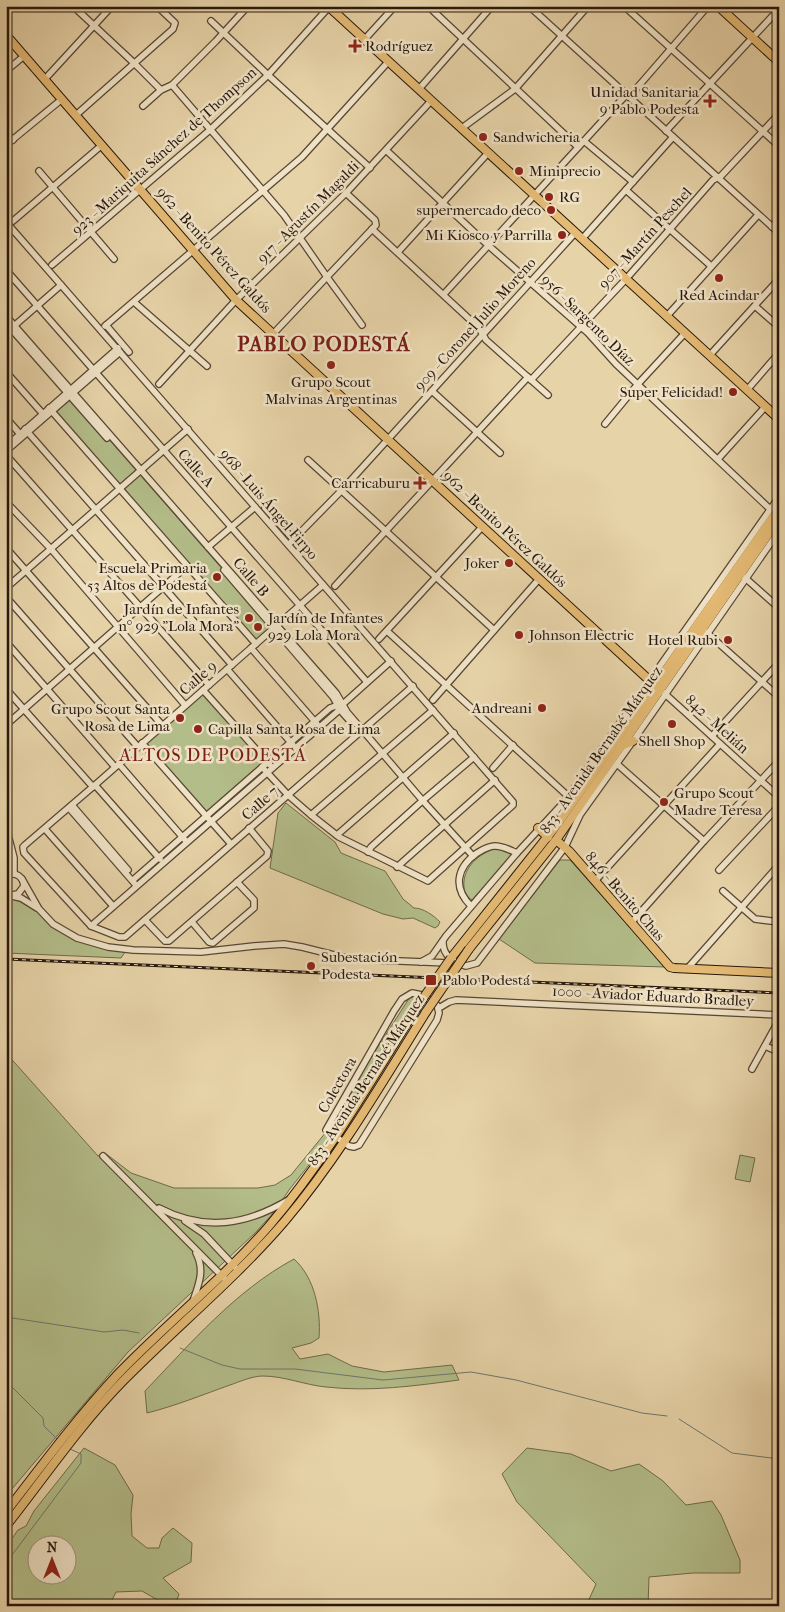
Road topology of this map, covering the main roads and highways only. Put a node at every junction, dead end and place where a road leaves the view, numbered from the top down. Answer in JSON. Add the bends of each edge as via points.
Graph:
{"nodes":[{"id":1,"x":718,"y":6,"type":"edge"},
{"id":2,"x":328,"y":7,"type":"edge"},
{"id":3,"x":6,"y":35,"type":"edge"},
{"id":4,"x":779,"y":62,"type":"edge"},
{"id":5,"x":779,"y":419,"type":"edge"},
{"id":6,"x":779,"y":508,"type":"edge"},
{"id":7,"x":779,"y":519,"type":"edge"},
{"id":8,"x":769,"y":544,"type":"road end"},
{"id":9,"x":758,"y":550,"type":"junction"},
{"id":10,"x":658,"y":688,"type":"junction"},
{"id":11,"x":633,"y":741,"type":"road end"},
{"id":12,"x":621,"y":746,"type":"junction"},
{"id":13,"x":587,"y":770,"type":"road end"},
{"id":14,"x":580,"y":792,"type":"junction"},
{"id":15,"x":538,"y":828,"type":"road end"},
{"id":16,"x":548,"y":837,"type":"junction"},
{"id":17,"x":556,"y":840,"type":"junction"},
{"id":18,"x":779,"y":973,"type":"edge"},
{"id":19,"x":106,"y":1394,"type":"junction"},
{"id":20,"x":7,"y":1511,"type":"edge"},
{"id":21,"x":6,"y":1527,"type":"edge"}],
"edges":[{"from":1,"to":4,"type":"main road"},
{"from":2,"to":5,"type":"main road"},
{"from":3,"to":10,"type":"main road","name":"962 - Benito Pérez Galdós","via":[[236,300]]},
{"from":6,"to":10,"type":"main road","name":"853 - Avenida Bernabé Márquez"},
{"from":7,"to":9,"type":"main road","name":"853 - Avenida Bernabé Márquez"},
{"from":8,"to":9,"type":"main road"},
{"from":9,"to":10,"type":"main road","name":"853 - Avenida Bernabé Márquez","via":[[705,631]]},
{"from":10,"to":12,"type":"main road","name":"853 - Avenida Bernabé Márquez"},
{"from":10,"to":14,"type":"main road","name":"853 - Avenida Bernabé Márquez"},
{"from":11,"to":12,"type":"main road"},
{"from":12,"to":17,"type":"main road","name":"853 - Avenida Bernabé Márquez"},
{"from":13,"to":14,"type":"main road"},
{"from":14,"to":16,"type":"main road","name":"853 - Avenida Bernabé Márquez"},
{"from":15,"to":16,"type":"main road"},
{"from":16,"to":19,"type":"main road","name":"853 - Avenida Bernabé Márquez","bridge":true,"via":[[465,940],[417,1007],[336,1137],[293,1197],[232,1264],[128,1364]]},
{"from":17,"to":18,"type":"main road","name":"846 - Benito Chas","via":[[665,963],[674,968]]},
{"from":17,"to":19,"type":"main road","name":"853 - Avenida Bernabé Márquez","bridge":true,"via":[[470,949],[426,1012],[344,1143],[288,1217],[227,1281]]},
{"from":19,"to":20,"type":"main road","name":"853 - Avenida Bernabé Márquez"},
{"from":19,"to":21,"type":"main road","name":"853 - Avenida Bernabé Márquez"}]}
